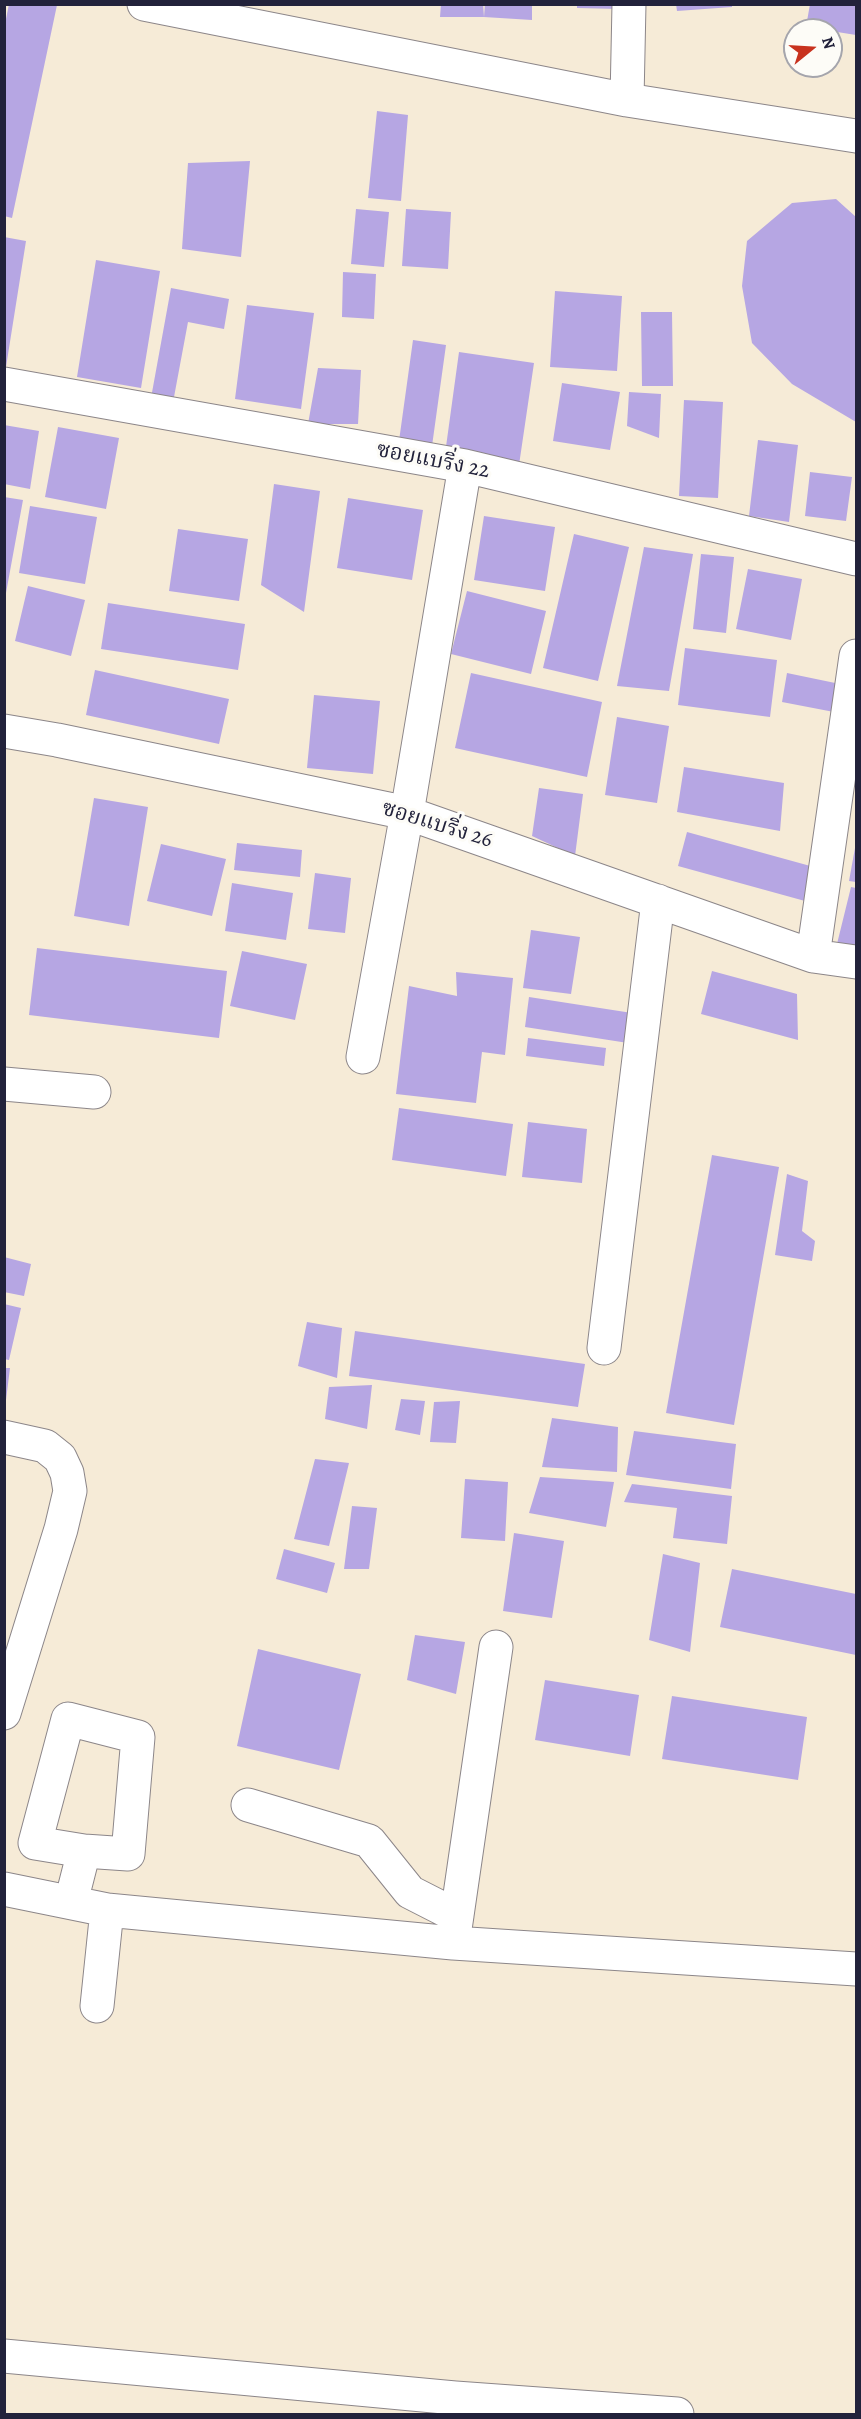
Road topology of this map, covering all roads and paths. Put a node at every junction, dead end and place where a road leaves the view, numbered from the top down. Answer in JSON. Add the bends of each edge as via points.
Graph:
{"nodes":[{"id":1,"x":144,"y":4,"type":"edge"},
{"id":2,"x":629,"y":4,"type":"edge"},
{"id":3,"x":627,"y":100,"type":"junction"},
{"id":4,"x":856,"y":136,"type":"edge"},
{"id":5,"x":4,"y":384,"type":"edge"},
{"id":6,"x":465,"y":466,"type":"junction"},
{"id":7,"x":856,"y":559,"type":"edge"},
{"id":8,"x":856,"y":656,"type":"edge"},
{"id":9,"x":4,"y":731,"type":"edge"},
{"id":10,"x":849,"y":755,"type":"edge"},
{"id":11,"x":407,"y":813,"type":"junction"},
{"id":12,"x":658,"y":901,"type":"junction"},
{"id":13,"x":813,"y":956,"type":"junction"},
{"id":14,"x":856,"y":962,"type":"edge"},
{"id":15,"x":363,"y":1057,"type":"dead end"},
{"id":16,"x":4,"y":1084,"type":"edge"},
{"id":17,"x":94,"y":1092,"type":"dead end"},
{"id":18,"x":604,"y":1348,"type":"dead end"},
{"id":19,"x":4,"y":1437,"type":"edge"},
{"id":20,"x":496,"y":1647,"type":"dead end"},
{"id":21,"x":4,"y":1713,"type":"edge"},
{"id":22,"x":248,"y":1805,"type":"dead end"},
{"id":23,"x":84,"y":1851,"type":"dead end"},
{"id":24,"x":4,"y":1889,"type":"edge"},
{"id":25,"x":70,"y":1902,"type":"junction"},
{"id":26,"x":107,"y":1910,"type":"junction"},
{"id":27,"x":455,"y":1930,"type":"junction"},
{"id":28,"x":856,"y":1969,"type":"edge"},
{"id":29,"x":97,"y":2006,"type":"dead end"},
{"id":30,"x":4,"y":2356,"type":"edge"},
{"id":31,"x":677,"y":2415,"type":"edge"}],
"edges":[{"from":1,"to":3,"type":"street"},
{"from":2,"to":3,"type":"street"},
{"from":3,"to":4,"type":"street"},
{"from":5,"to":6,"type":"street","name":"ซอยแบริ่ง 22"},
{"from":6,"to":7,"type":"street","name":"ซอยแบริ่ง 22"},
{"from":6,"to":11,"type":"street"},
{"from":8,"to":10,"type":"street"},
{"from":9,"to":11,"type":"street","name":"ซอยแบริ่ง 26"},
{"from":10,"to":13,"type":"street"},
{"from":11,"to":12,"type":"street","name":"ซอยแบริ่ง 26"},
{"from":11,"to":15,"type":"street"},
{"from":12,"to":13,"type":"street","name":"ซอยแบริ่ง 26"},
{"from":12,"to":18,"type":"street"},
{"from":13,"to":14,"type":"street","name":"ซอยแบริ่ง 26"},
{"from":16,"to":17,"type":"street"},
{"from":19,"to":21,"type":"street","via":[[45,1446],[60,1458],[70,1491]]},
{"from":20,"to":27,"type":"street"},
{"from":22,"to":27,"type":"street","via":[[369,1841],[410,1892]]},
{"from":23,"to":25,"type":"street"},
{"from":24,"to":25,"type":"street"},
{"from":25,"to":26,"type":"street"},
{"from":26,"to":27,"type":"street"},
{"from":26,"to":29,"type":"street"},
{"from":27,"to":28,"type":"street"},
{"from":30,"to":31,"type":"street"}]}
